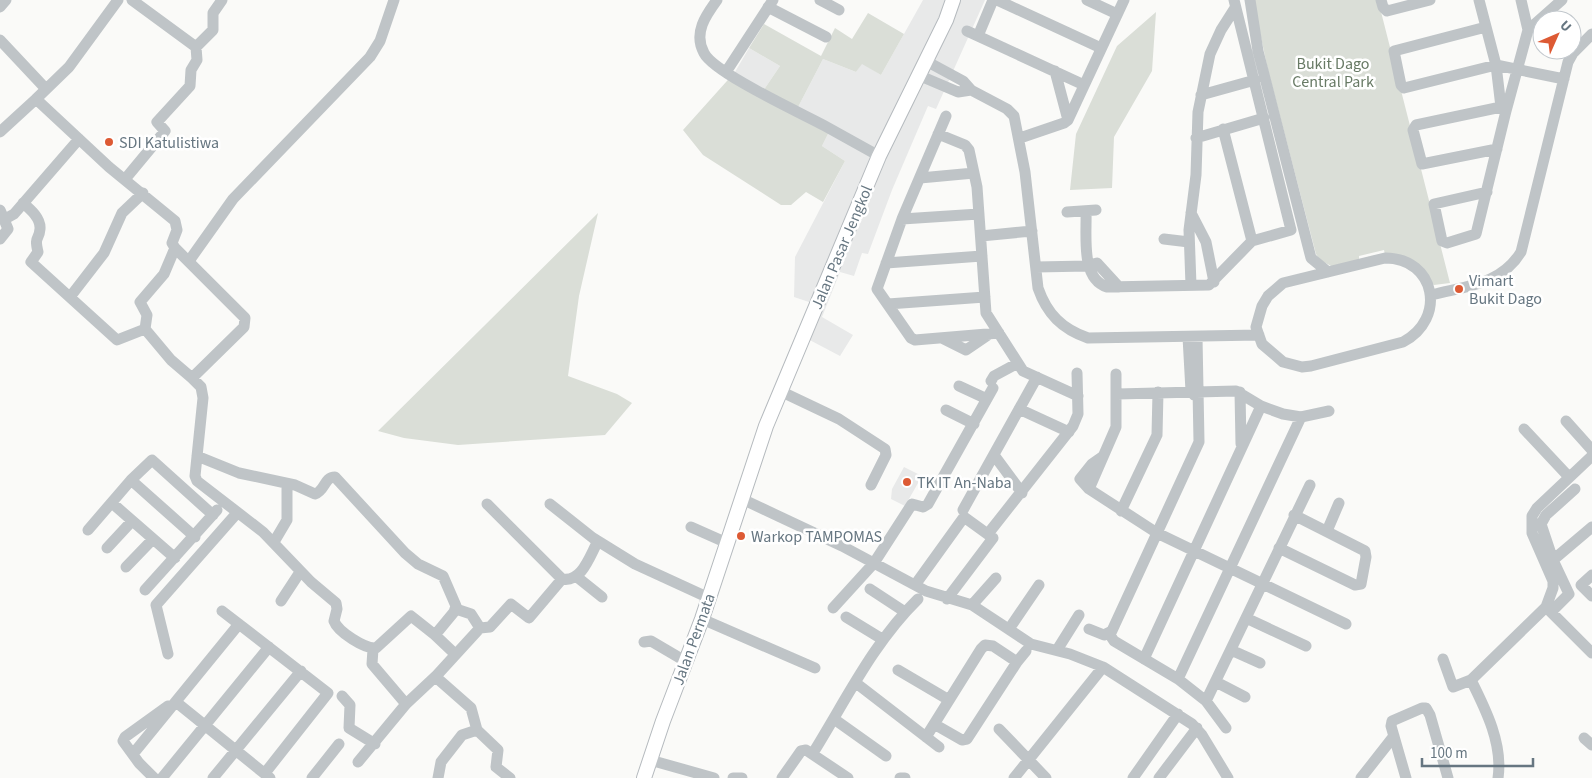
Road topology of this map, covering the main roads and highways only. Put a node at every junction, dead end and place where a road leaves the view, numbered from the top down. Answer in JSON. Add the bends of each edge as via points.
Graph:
{"nodes":[{"id":1,"x":953,"y":0,"type":"edge"},
{"id":2,"x":742,"y":499,"type":"joint"},
{"id":3,"x":644,"y":778,"type":"edge"}],
"edges":[{"from":1,"to":2,"type":"main road","name":"Jalan Pasar Jengkol","via":[[879,156],[780,391],[753,460]]},
{"from":2,"to":3,"type":"main road","name":"Jalan Permata"}]}
